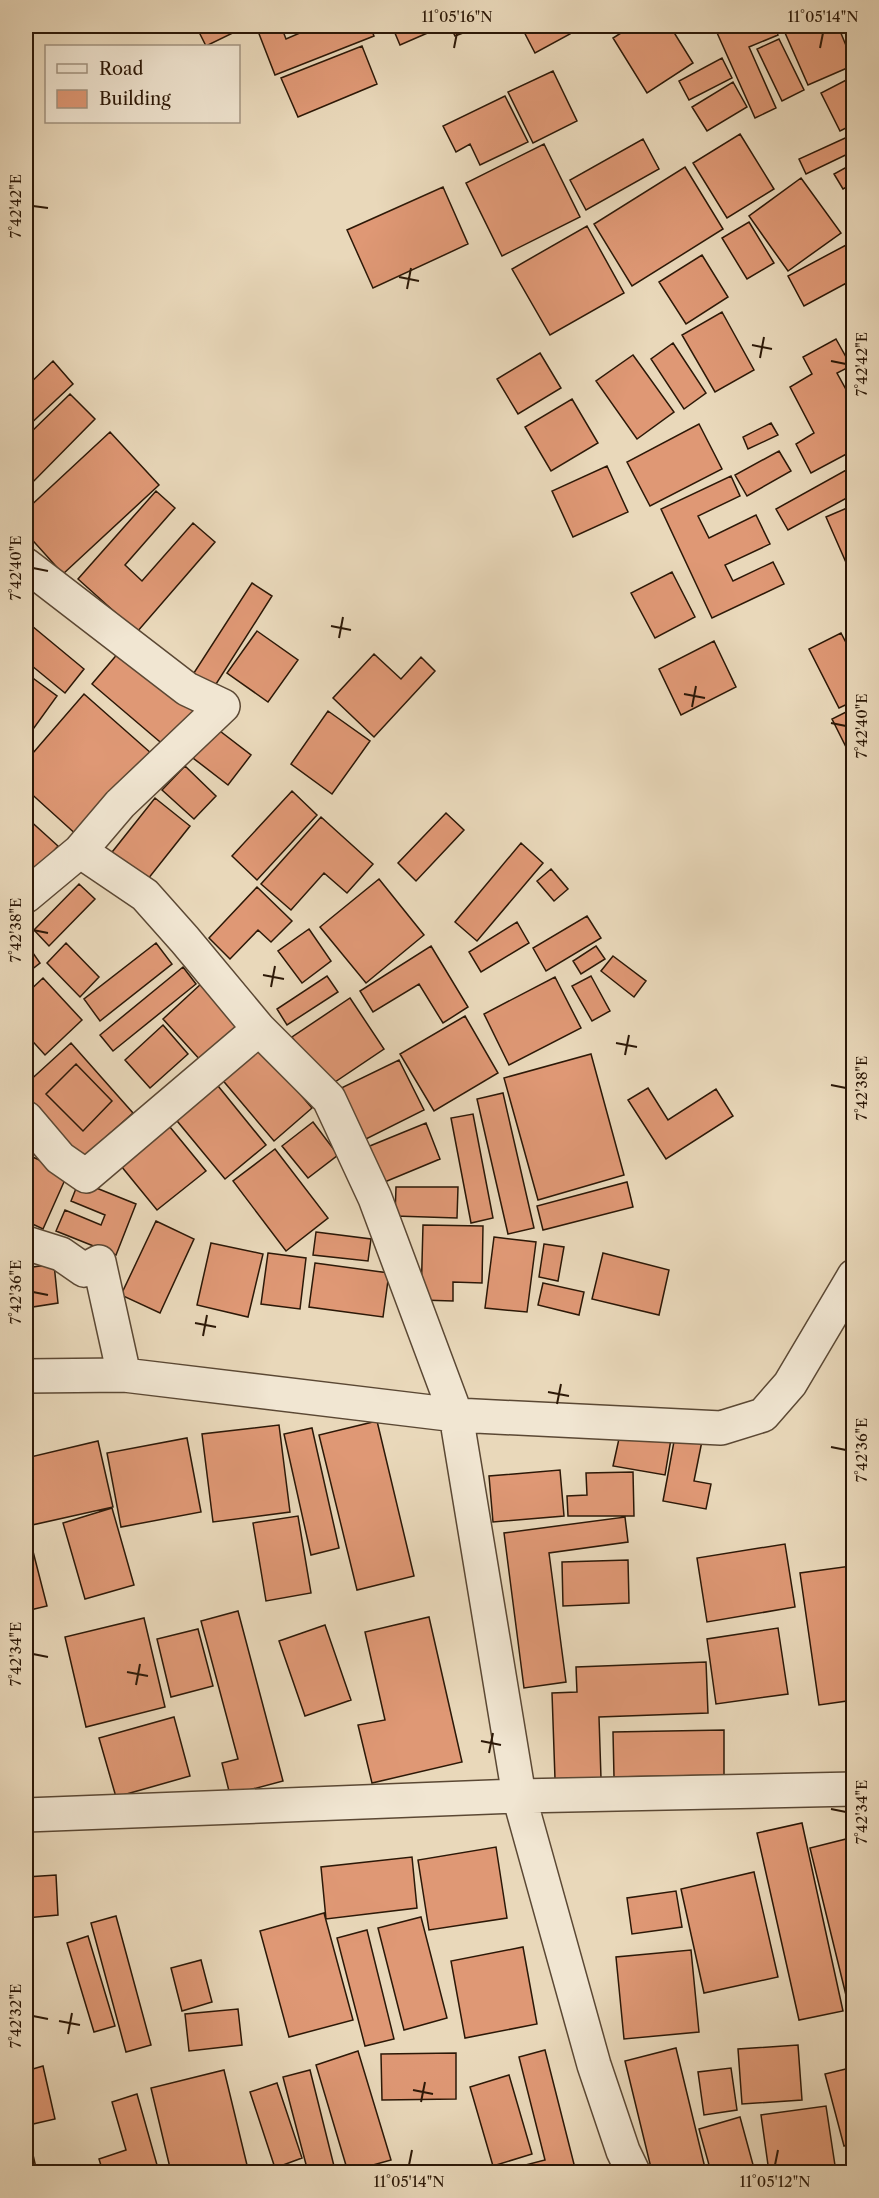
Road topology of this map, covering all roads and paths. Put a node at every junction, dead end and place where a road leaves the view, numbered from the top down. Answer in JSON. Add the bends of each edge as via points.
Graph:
{"nodes":[{"id":1,"x":26,"y":565,"type":"edge"},
{"id":2,"x":80,"y":851,"type":"junction"},
{"id":3,"x":26,"y":896,"type":"edge"},
{"id":4,"x":259,"y":1029,"type":"junction"},
{"id":5,"x":26,"y":1118,"type":"edge"},
{"id":6,"x":26,"y":1243,"type":"edge"},
{"id":7,"x":854,"y":1276,"type":"edge"},
{"id":8,"x":124,"y":1375,"type":"junction"},
{"id":9,"x":26,"y":1376,"type":"edge"},
{"id":10,"x":456,"y":1415,"type":"junction"},
{"id":11,"x":854,"y":1789,"type":"edge"},
{"id":12,"x":519,"y":1796,"type":"junction"},
{"id":13,"x":26,"y":1815,"type":"edge"},
{"id":14,"x":633,"y":2172,"type":"edge"}],
"edges":[{"from":1,"to":2,"type":"street","via":[[187,689],[223,706],[120,804]]},
{"from":2,"to":3,"type":"street"},
{"from":2,"to":4,"type":"street","via":[[145,895]]},
{"from":4,"to":5,"type":"street","via":[[87,1176],[60,1158]]},
{"from":4,"to":10,"type":"street","via":[[329,1099],[375,1198]]},
{"from":6,"to":8,"type":"street","via":[[61,1254],[84,1270],[99,1263]]},
{"from":7,"to":10,"type":"street","via":[[790,1384],[763,1415],[721,1428]]},
{"from":8,"to":9,"type":"street"},
{"from":8,"to":10,"type":"street"},
{"from":10,"to":12,"type":"street"},
{"from":11,"to":12,"type":"street"},
{"from":12,"to":13,"type":"street"},
{"from":12,"to":14,"type":"street","via":[[594,2065]]}]}
